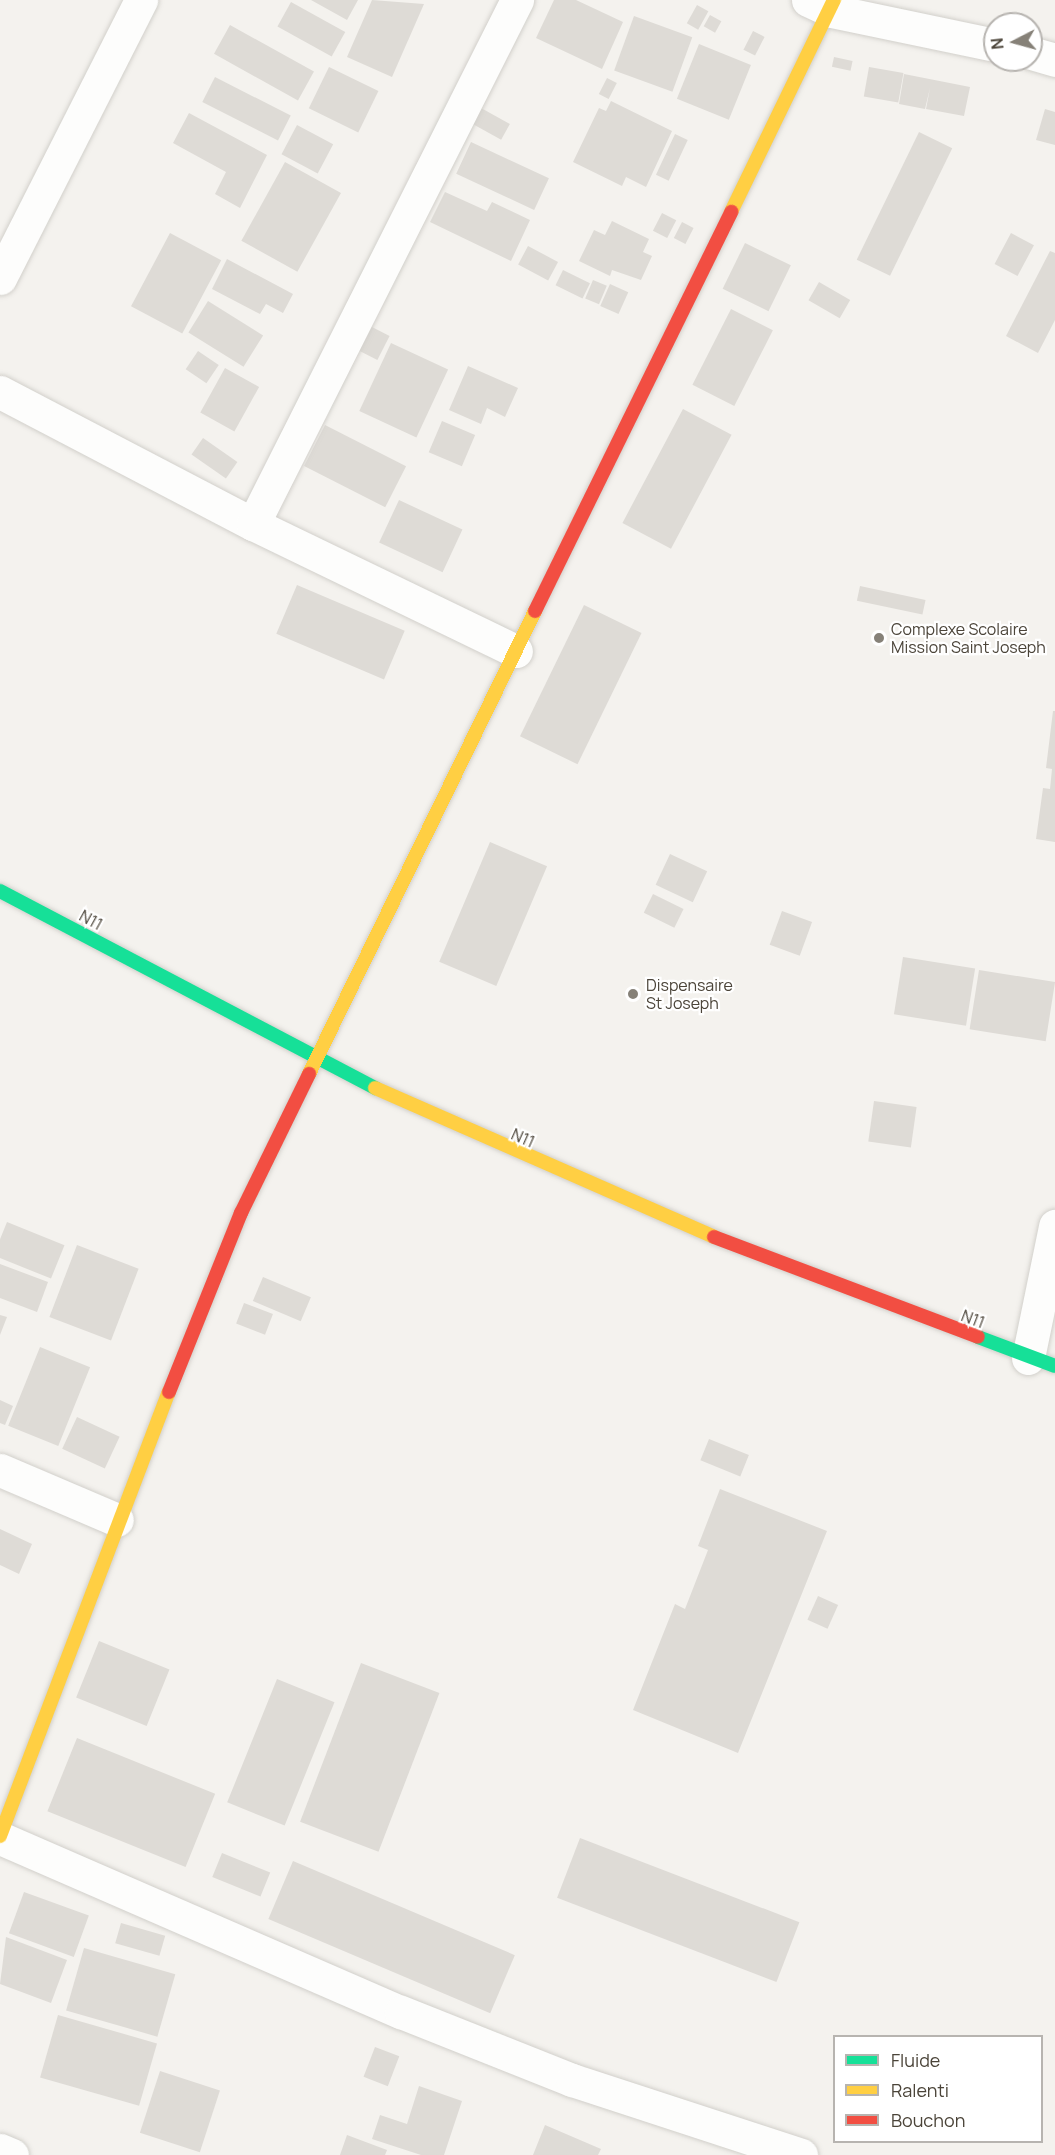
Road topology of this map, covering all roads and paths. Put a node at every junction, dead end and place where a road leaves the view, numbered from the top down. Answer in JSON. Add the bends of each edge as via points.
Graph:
{"nodes":[{"id":1,"x":141,"y":0,"type":"edge"},
{"id":2,"x":516,"y":0,"type":"edge"},
{"id":3,"x":824,"y":4,"type":"edge"},
{"id":4,"x":983,"y":42,"type":"edge"},
{"id":5,"x":0,"y":278,"type":"edge"},
{"id":6,"x":0,"y":392,"type":"edge"},
{"id":7,"x":253,"y":524,"type":"junction"},
{"id":8,"x":516,"y":651,"type":"junction"},
{"id":9,"x":0,"y":891,"type":"edge"},
{"id":10,"x":319,"y":1062,"type":"junction"},
{"id":11,"x":1055,"y":1226,"type":"edge"},
{"id":12,"x":1042,"y":1362,"type":"edge"},
{"id":13,"x":0,"y":1470,"type":"edge"},
{"id":14,"x":117,"y":1520,"type":"junction"},
{"id":15,"x":0,"y":1837,"type":"edge"},
{"id":16,"x":0,"y":2150,"type":"edge"},
{"id":17,"x":12,"y":2155,"type":"edge"},
{"id":18,"x":801,"y":2155,"type":"edge"}],
"edges":[{"from":1,"to":5,"type":"street"},
{"from":2,"to":7,"type":"street"},
{"from":3,"to":4,"type":"street"},
{"from":3,"to":8,"type":"street"},
{"from":6,"to":7,"type":"street"},
{"from":7,"to":8,"type":"street"},
{"from":8,"to":10,"type":"street"},
{"from":9,"to":10,"type":"street","name":"N11"},
{"from":10,"to":12,"type":"street","name":"N11","via":[[648,1212]]},
{"from":10,"to":14,"type":"street","via":[[241,1213]]},
{"from":11,"to":12,"type":"street"},
{"from":13,"to":14,"type":"street"},
{"from":14,"to":15,"type":"street"},
{"from":15,"to":18,"type":"street","via":[[550,2072]]},
{"from":16,"to":17,"type":"street"}]}
